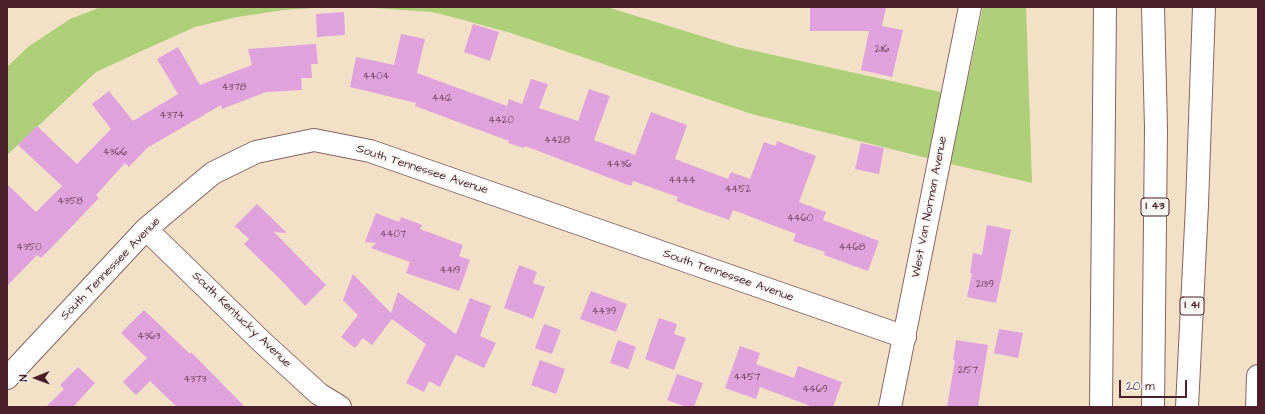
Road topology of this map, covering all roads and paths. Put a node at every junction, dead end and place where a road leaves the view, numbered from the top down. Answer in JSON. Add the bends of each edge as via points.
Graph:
{"nodes":[{"id":1,"x":970,"y":7,"type":"edge"},
{"id":2,"x":1105,"y":7,"type":"edge"},
{"id":3,"x":1153,"y":7,"type":"edge"},
{"id":4,"x":1204,"y":7,"type":"edge"},
{"id":5,"x":146,"y":229,"type":"junction"},
{"id":6,"x":905,"y":337,"type":"junction"},
{"id":7,"x":1258,"y":376,"type":"edge"},
{"id":8,"x":7,"y":378,"type":"edge"},
{"id":9,"x":340,"y":407,"type":"edge"},
{"id":10,"x":890,"y":407,"type":"edge"},
{"id":11,"x":1101,"y":407,"type":"edge"},
{"id":12,"x":1153,"y":407,"type":"edge"},
{"id":13,"x":1187,"y":407,"type":"edge"},
{"id":14,"x":1257,"y":407,"type":"edge"}],
"edges":[{"from":1,"to":6,"type":"main road","name":"West Van Norman Avenue"},
{"from":2,"to":11,"type":"main road"},
{"from":3,"to":12,"type":"main road","number":"I 43","via":[[1156,128]]},
{"from":4,"to":13,"type":"main road","number":"I 41"},
{"from":5,"to":6,"type":"main road","name":"South Tennessee Avenue","via":[[213,173],[256,152],[314,140],[370,151]]},
{"from":5,"to":8,"type":"main road","name":"South Tennessee Avenue"},
{"from":5,"to":9,"type":"main road","name":"South Kentucky Avenue","via":[[262,342],[319,394]]},
{"from":6,"to":10,"type":"main road","name":"West Van Norman Avenue"},
{"from":7,"to":14,"type":"main road"}]}
